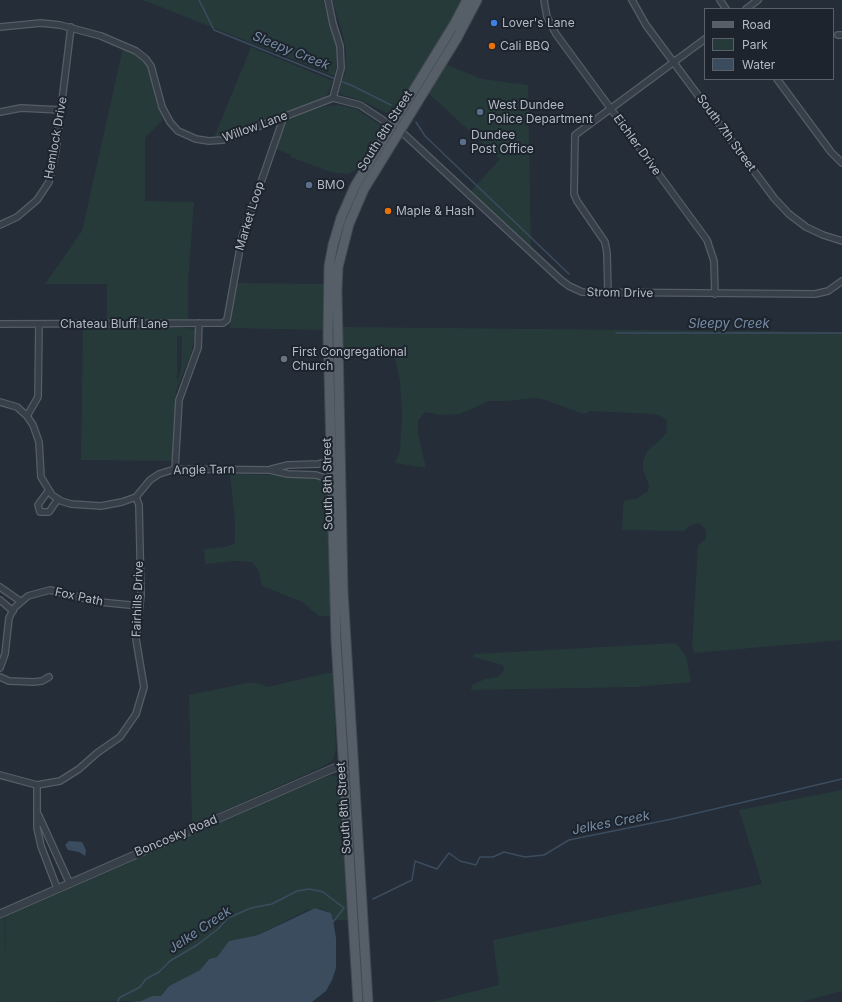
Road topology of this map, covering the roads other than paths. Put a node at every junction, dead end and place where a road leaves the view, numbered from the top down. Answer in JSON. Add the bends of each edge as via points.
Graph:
{"nodes":[{"id":1,"x":328,"y":0,"type":"edge"},
{"id":2,"x":467,"y":0,"type":"edge"},
{"id":3,"x":477,"y":0,"type":"edge"},
{"id":4,"x":544,"y":0,"type":"edge"},
{"id":5,"x":632,"y":0,"type":"edge"},
{"id":6,"x":758,"y":0,"type":"edge"},
{"id":7,"x":747,"y":8,"type":"edge"},
{"id":8,"x":0,"y":27,"type":"edge"},
{"id":9,"x":72,"y":27,"type":"junction"},
{"id":10,"x":704,"y":40,"type":"edge"},
{"id":11,"x":674,"y":62,"type":"junction"},
{"id":12,"x":778,"y":80,"type":"edge"},
{"id":13,"x":332,"y":98,"type":"junction"},
{"id":14,"x":610,"y":108,"type":"junction"},
{"id":15,"x":61,"y":110,"type":"junction"},
{"id":16,"x":0,"y":112,"type":"edge"},
{"id":17,"x":284,"y":116,"type":"junction"},
{"id":18,"x":395,"y":128,"type":"junction"},
{"id":19,"x":842,"y":163,"type":"edge"},
{"id":20,"x":0,"y":225,"type":"edge"},
{"id":21,"x":842,"y":241,"type":"edge"},
{"id":22,"x":840,"y":283,"type":"edge"},
{"id":23,"x":608,"y":293,"type":"junction"},
{"id":24,"x":715,"y":294,"type":"junction"},
{"id":25,"x":227,"y":320,"type":"joint"},
{"id":26,"x":199,"y":323,"type":"junction"},
{"id":27,"x":0,"y":324,"type":"edge"},
{"id":28,"x":39,"y":324,"type":"junction"},
{"id":29,"x":0,"y":402,"type":"edge"},
{"id":30,"x":27,"y":416,"type":"junction"},
{"id":31,"x":335,"y":462,"type":"junction"},
{"id":32,"x":175,"y":469,"type":"junction"},
{"id":33,"x":270,"y":470,"type":"junction"},
{"id":34,"x":330,"y":482,"type":"junction"},
{"id":35,"x":48,"y":491,"type":"junction"},
{"id":36,"x":136,"y":496,"type":"junction"},
{"id":37,"x":58,"y":499,"type":"junction"},
{"id":38,"x":0,"y":587,"type":"edge"},
{"id":39,"x":0,"y":600,"type":"edge"},
{"id":40,"x":20,"y":602,"type":"junction"},
{"id":41,"x":140,"y":606,"type":"junction"},
{"id":42,"x":13,"y":611,"type":"junction"},
{"id":43,"x":0,"y":668,"type":"edge"},
{"id":44,"x":0,"y":677,"type":"edge"},
{"id":45,"x":49,"y":677,"type":"dead end"},
{"id":46,"x":349,"y":763,"type":"junction"},
{"id":47,"x":0,"y":775,"type":"edge"},
{"id":48,"x":37,"y":784,"type":"junction"},
{"id":49,"x":38,"y":814,"type":"junction"},
{"id":50,"x":69,"y":882,"type":"junction"},
{"id":51,"x":57,"y":888,"type":"junction"},
{"id":52,"x":0,"y":914,"type":"edge"},
{"id":53,"x":358,"y":1002,"type":"edge"},
{"id":54,"x":368,"y":1002,"type":"edge"}],
"edges":[{"from":1,"to":13,"type":"street","via":[[340,46],[341,68]]},
{"from":2,"to":18,"type":"main road","name":"South 8th Street"},
{"from":3,"to":18,"type":"main road","name":"South 8th Street","via":[[457,38]]},
{"from":4,"to":14,"type":"street","name":"Eichler Drive","via":[[552,27]]},
{"from":5,"to":11,"type":"street","name":"South 7th Street","via":[[646,25]]},
{"from":6,"to":7,"type":"street"},
{"from":8,"to":9,"type":"street","name":"Willow Lane","via":[[41,23]]},
{"from":9,"to":15,"type":"street","name":"Hemlock Drive"},
{"from":9,"to":17,"type":"street","name":"Willow Lane","via":[[119,43],[143,56],[153,71],[162,107],[170,122],[178,131],[189,137],[203,141],[223,140]]},
{"from":10,"to":11,"type":"street"},
{"from":11,"to":14,"type":"street"},
{"from":11,"to":21,"type":"street","name":"South 7th Street","via":[[778,203],[809,228]]},
{"from":12,"to":19,"type":"street"},
{"from":13,"to":17,"type":"street","name":"Willow Lane"},
{"from":13,"to":18,"type":"street","via":[[360,105]]},
{"from":14,"to":23,"type":"street","via":[[575,134],[574,144],[574,194],[605,242]]},
{"from":14,"to":24,"type":"street","name":"Eichler Drive","via":[[708,243],[714,265]]},
{"from":15,"to":16,"type":"street","via":[[21,108]]},
{"from":15,"to":20,"type":"street","name":"Hemlock Drive","via":[[51,172],[43,193],[25,211]]},
{"from":17,"to":25,"type":"street","name":"Market Loop","via":[[242,237]]},
{"from":18,"to":23,"type":"street","name":"Strom Drive","via":[[567,285],[585,293]]},
{"from":18,"to":31,"type":"main road","name":"South 8th Street","via":[[355,186],[333,244],[327,302]]},
{"from":22,"to":24,"type":"street","name":"Strom Drive","via":[[827,292],[815,294]]},
{"from":23,"to":24,"type":"street","name":"Strom Drive"},
{"from":25,"to":26,"type":"street","name":"Chateau Bluff Lane","via":[[223,323]]},
{"from":26,"to":28,"type":"street","name":"Chateau Bluff Lane"},
{"from":26,"to":32,"type":"street","via":[[198,348],[178,400]]},
{"from":27,"to":28,"type":"street","name":"Chateau Bluff Lane"},
{"from":28,"to":30,"type":"street","via":[[38,398]]},
{"from":29,"to":30,"type":"street","name":"Angle Tarn","via":[[16,407]]},
{"from":30,"to":35,"type":"street","name":"Angle Tarn","via":[[37,434],[39,469]]},
{"from":31,"to":33,"type":"street","name":"Angle Tarn","via":[[288,465]]},
{"from":31,"to":34,"type":"main road","name":"South 8th Street"},
{"from":31,"to":46,"type":"main road","name":"South 8th Street"},
{"from":32,"to":33,"type":"street","name":"Angle Tarn"},
{"from":32,"to":36,"type":"street","name":"Angle Tarn","via":[[150,480]]},
{"from":33,"to":34,"type":"street","name":"Angle Tarn","via":[[288,474],[316,475]]},
{"from":34,"to":46,"type":"main road","name":"South 8th Street","via":[[336,641]]},
{"from":35,"to":37,"type":"street","name":"Angle Tarn"},
{"from":35,"to":37,"type":"street","via":[[38,504],[40,512],[49,512]]},
{"from":36,"to":37,"type":"street","name":"Angle Tarn","via":[[102,506],[71,504]]},
{"from":36,"to":41,"type":"street","name":"Fairhills Drive","via":[[139,505]]},
{"from":38,"to":40,"type":"street"},
{"from":39,"to":42,"type":"street"},
{"from":40,"to":41,"type":"street","name":"Fox Path","via":[[36,593],[50,590],[99,602]]},
{"from":40,"to":42,"type":"street","name":"Fox Path"},
{"from":41,"to":48,"type":"street","name":"Fairhills Drive","via":[[136,640],[144,687],[136,714],[120,737],[79,769],[60,782]]},
{"from":42,"to":43,"type":"street","name":"Fox Path","via":[[9,618],[5,654]]},
{"from":44,"to":45,"type":"street","via":[[9,681],[26,682],[42,681]]},
{"from":46,"to":50,"type":"street","name":"Boncosky Road"},
{"from":46,"to":53,"type":"main road","name":"South 8th Street"},
{"from":46,"to":54,"type":"main road","name":"South 8th Street"},
{"from":47,"to":48,"type":"street"},
{"from":48,"to":49,"type":"street"},
{"from":49,"to":50,"type":"street"},
{"from":49,"to":51,"type":"street","via":[[37,828],[41,846]]},
{"from":50,"to":51,"type":"street","name":"Boncosky Road"},
{"from":51,"to":52,"type":"street","name":"Boncosky Road"}]}
